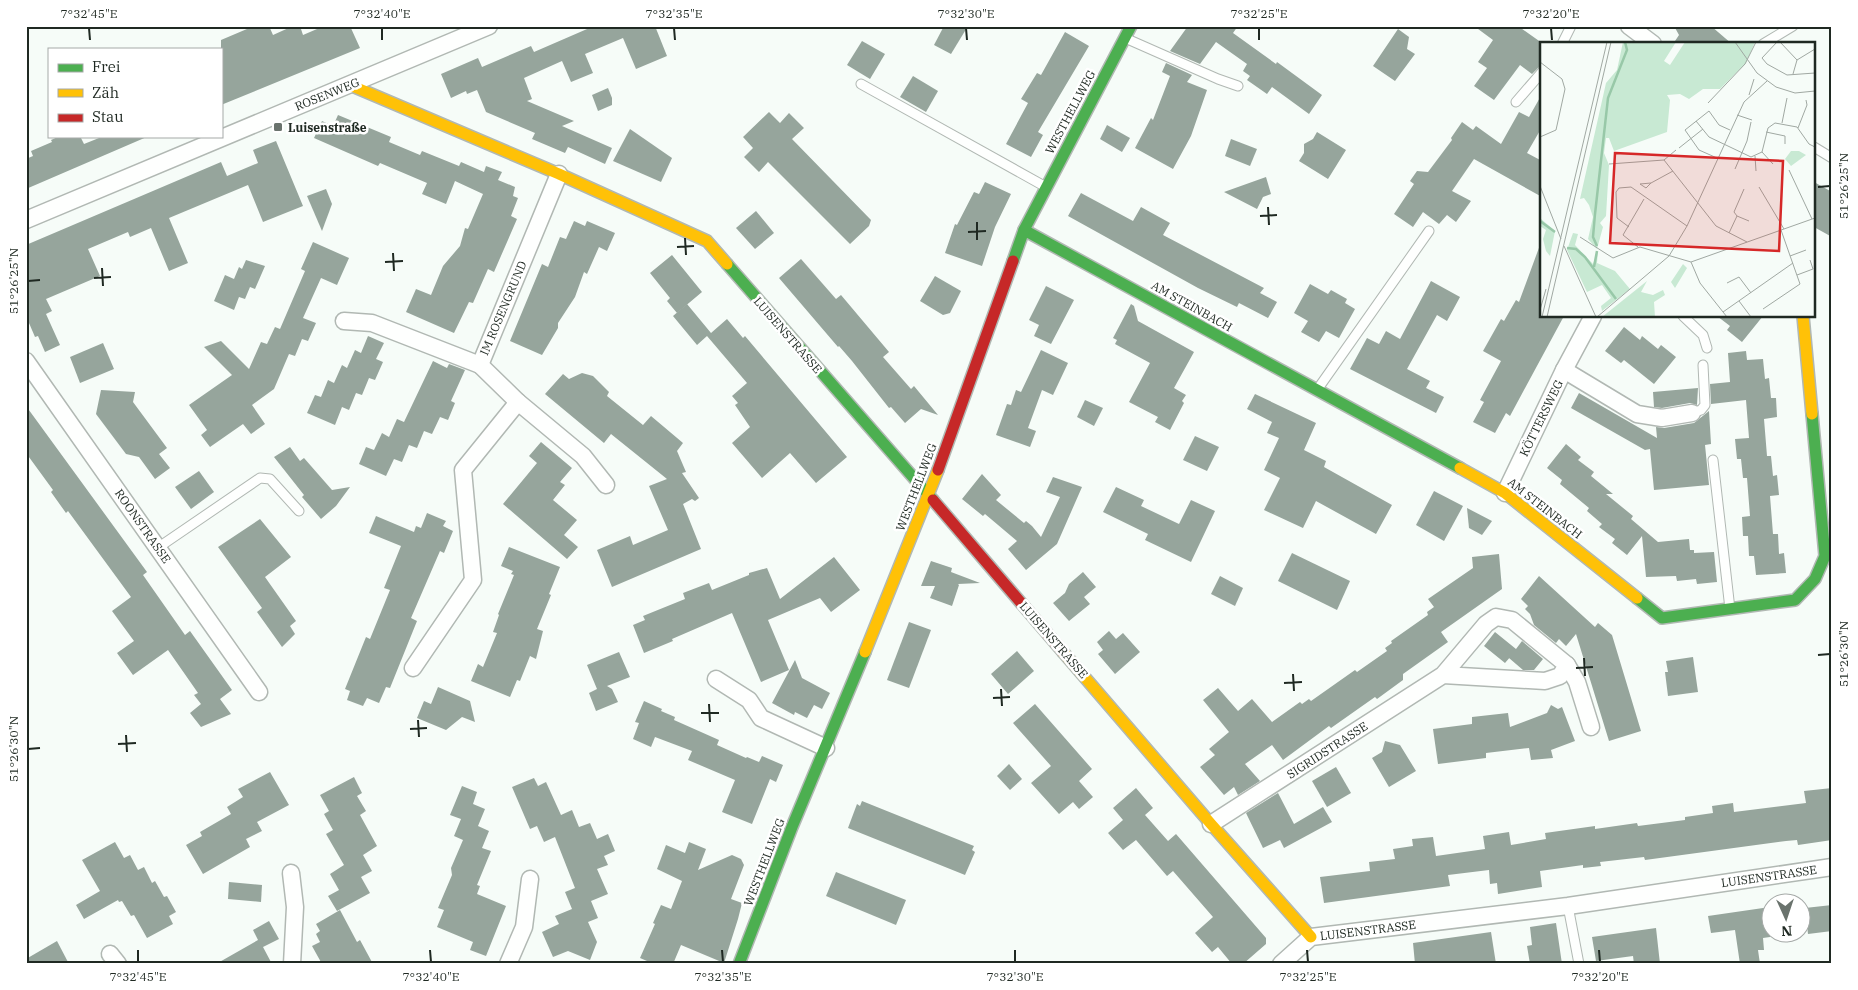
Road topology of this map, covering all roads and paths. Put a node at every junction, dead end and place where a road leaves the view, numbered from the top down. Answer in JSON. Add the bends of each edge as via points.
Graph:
{"nodes":[{"id":1,"x":489,"y":26,"type":"edge"},
{"id":2,"x":1131,"y":26,"type":"edge"},
{"id":3,"x":1571,"y":26,"type":"edge"},
{"id":4,"x":1629,"y":26,"type":"edge"},
{"id":5,"x":1793,"y":26,"type":"edge"},
{"id":6,"x":1125,"y":38,"type":"junction"},
{"id":7,"x":1563,"y":42,"type":"edge"},
{"id":8,"x":1650,"y":42,"type":"edge"},
{"id":9,"x":1766,"y":42,"type":"edge"},
{"id":10,"x":1540,"y":74,"type":"edge"},
{"id":11,"x":862,"y":84,"type":"dead end"},
{"id":12,"x":350,"y":85,"type":"junction"},
{"id":13,"x":1238,"y":86,"type":"dead end"},
{"id":14,"x":1516,"y":102,"type":"dead end"},
{"id":15,"x":1816,"y":148,"type":"edge"},
{"id":16,"x":1832,"y":158,"type":"edge"},
{"id":17,"x":559,"y":174,"type":"junction"},
{"id":18,"x":1046,"y":188,"type":"junction"},
{"id":19,"x":26,"y":220,"type":"edge"},
{"id":20,"x":1024,"y":230,"type":"junction"},
{"id":21,"x":1429,"y":231,"type":"dead end"},
{"id":22,"x":1592,"y":318,"type":"edge"},
{"id":23,"x":1686,"y":318,"type":"edge"},
{"id":24,"x":1803,"y":318,"type":"edge"},
{"id":25,"x":344,"y":321,"type":"dead end"},
{"id":26,"x":1707,"y":348,"type":"dead end"},
{"id":27,"x":26,"y":361,"type":"edge"},
{"id":28,"x":480,"y":365,"type":"junction"},
{"id":29,"x":1703,"y":365,"type":"dead end"},
{"id":30,"x":1564,"y":370,"type":"junction"},
{"id":31,"x":1317,"y":390,"type":"junction"},
{"id":32,"x":518,"y":402,"type":"junction"},
{"id":33,"x":1692,"y":413,"type":"joint"},
{"id":34,"x":1713,"y":460,"type":"dead end"},
{"id":35,"x":606,"y":485,"type":"dead end"},
{"id":36,"x":1505,"y":493,"type":"junction"},
{"id":37,"x":929,"y":495,"type":"junction"},
{"id":38,"x":299,"y":511,"type":"dead end"},
{"id":39,"x":159,"y":547,"type":"junction"},
{"id":40,"x":1730,"y":609,"type":"junction"},
{"id":41,"x":1567,"y":665,"type":"junction"},
{"id":42,"x":413,"y":668,"type":"dead end"},
{"id":43,"x":1443,"y":675,"type":"junction"},
{"id":44,"x":716,"y":679,"type":"dead end"},
{"id":45,"x":259,"y":692,"type":"dead end"},
{"id":46,"x":1591,"y":727,"type":"dead end"},
{"id":47,"x":826,"y":748,"type":"junction"},
{"id":48,"x":1211,"y":824,"type":"junction"},
{"id":49,"x":1832,"y":867,"type":"edge"},
{"id":50,"x":291,"y":872,"type":"dead end"},
{"id":51,"x":530,"y":878,"type":"dead end"},
{"id":52,"x":1568,"y":906,"type":"junction"},
{"id":53,"x":1310,"y":937,"type":"junction"},
{"id":54,"x":292,"y":964,"type":"edge"},
{"id":55,"x":508,"y":964,"type":"edge"},
{"id":56,"x":739,"y":964,"type":"edge"},
{"id":57,"x":1281,"y":964,"type":"edge"},
{"id":58,"x":1579,"y":964,"type":"edge"}],
"edges":[{"from":1,"to":12,"type":"street","name":"ROSENWEG"},
{"from":2,"to":6,"type":"street","name":"WESTHELLWEG"},
{"from":3,"to":7,"type":"lane"},
{"from":4,"to":8,"type":"street"},
{"from":5,"to":9,"type":"lane"},
{"from":6,"to":13,"type":"lane"},
{"from":6,"to":18,"type":"street","name":"WESTHELLWEG"},
{"from":10,"to":14,"type":"lane"},
{"from":11,"to":18,"type":"lane"},
{"from":12,"to":17,"type":"street","name":"LUISENSTRASSE"},
{"from":12,"to":19,"type":"street","name":"ROSENWEG"},
{"from":15,"to":16,"type":"lane"},
{"from":17,"to":28,"type":"street","name":"IM ROSENGRUND"},
{"from":17,"to":37,"type":"street","name":"LUISENSTRASSE","via":[[707,241]]},
{"from":18,"to":20,"type":"street","name":"WESTHELLWEG"},
{"from":20,"to":31,"type":"street","name":"AM STEINBACH"},
{"from":20,"to":37,"type":"street","name":"WESTHELLWEG"},
{"from":21,"to":31,"type":"lane"},
{"from":22,"to":30,"type":"street","name":"KÖTTERSWEG"},
{"from":23,"to":26,"type":"lane","via":[[1703,335]]},
{"from":24,"to":40,"type":"street","name":"AM STEINBACH","via":[[1825,556],[1815,580],[1794,600]]},
{"from":25,"to":28,"type":"street","name":"IM ROSENGRUND","via":[[372,323]]},
{"from":27,"to":39,"type":"street","name":"ROONSTRASSE"},
{"from":28,"to":32,"type":"street"},
{"from":29,"to":33,"type":"lane","via":[[1705,405]]},
{"from":30,"to":33,"type":"street","name":"KÖTTERSWEG","via":[[1637,414],[1662,418]]},
{"from":30,"to":36,"type":"street","name":"KÖTTERSWEG"},
{"from":31,"to":36,"type":"street","name":"AM STEINBACH"},
{"from":32,"to":35,"type":"street","via":[[583,456]]},
{"from":32,"to":42,"type":"street","via":[[463,470],[473,580]]},
{"from":34,"to":40,"type":"lane"},
{"from":36,"to":40,"type":"street","name":"AM STEINBACH","via":[[1662,618]]},
{"from":37,"to":47,"type":"street","name":"WESTHELLWEG"},
{"from":37,"to":48,"type":"street","name":"LUISENSTRASSE"},
{"from":38,"to":39,"type":"lane","via":[[270,479],[260,478]]},
{"from":39,"to":45,"type":"street","name":"ROONSTRASSE"},
{"from":41,"to":43,"type":"street","via":[[1560,676],[1545,681]]},
{"from":41,"to":43,"type":"street","name":"SIGRIDSTRASSE","via":[[1512,620],[1496,617],[1486,624]]},
{"from":41,"to":46,"type":"street","name":"SIGRIDSTRASSE","via":[[1577,682]]},
{"from":43,"to":48,"type":"street","name":"SIGRIDSTRASSE"},
{"from":44,"to":47,"type":"street","via":[[749,700],[762,718]]},
{"from":47,"to":56,"type":"street","name":"WESTHELLWEG"},
{"from":48,"to":53,"type":"street","name":"LUISENSTRASSE"},
{"from":49,"to":52,"type":"street","name":"LUISENSTRASSE"},
{"from":50,"to":54,"type":"street","via":[[295,907]]},
{"from":51,"to":55,"type":"street","via":[[524,927]]},
{"from":52,"to":53,"type":"street","name":"LUISENSTRASSE"},
{"from":52,"to":58,"type":"lane"},
{"from":53,"to":57,"type":"street"}]}
